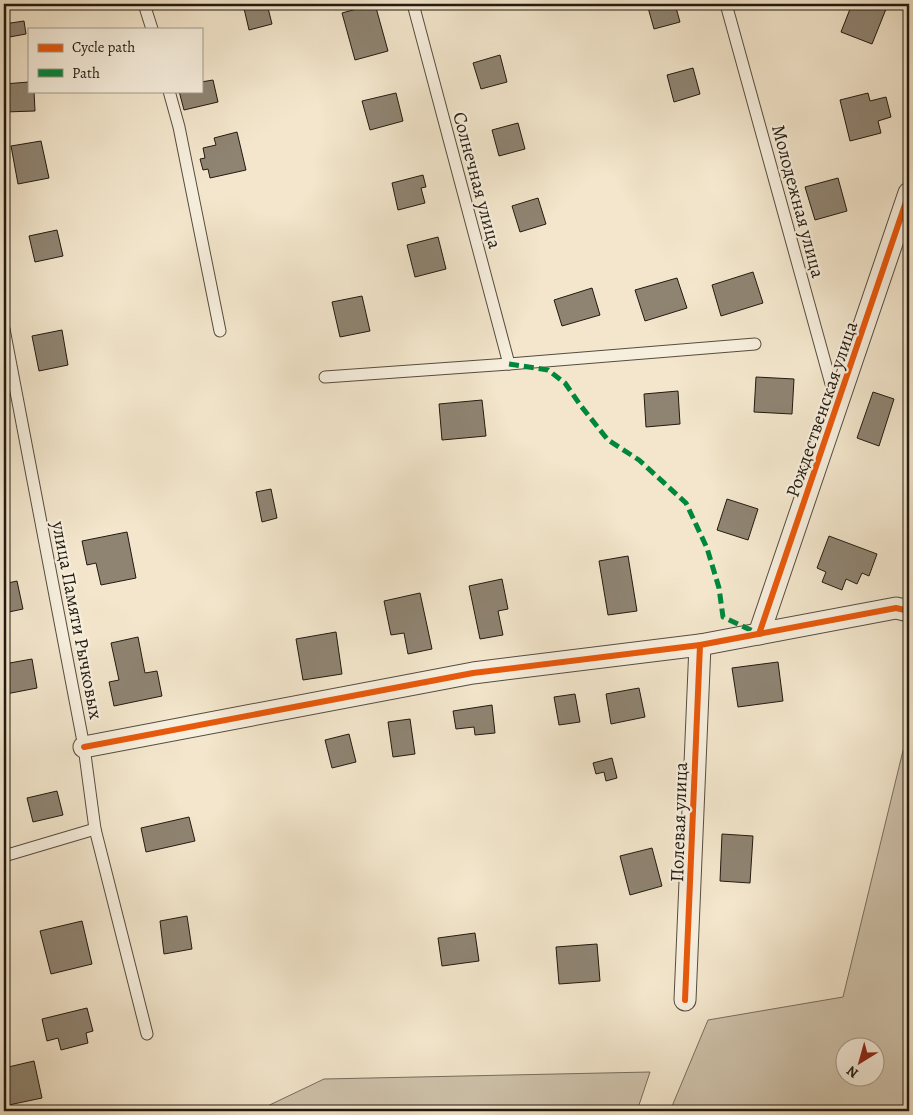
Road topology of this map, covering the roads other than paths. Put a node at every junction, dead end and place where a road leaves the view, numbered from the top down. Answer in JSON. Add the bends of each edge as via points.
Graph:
{"nodes":[{"id":1,"x":144,"y":4,"type":"edge"},
{"id":2,"x":413,"y":4,"type":"edge"},
{"id":3,"x":726,"y":4,"type":"edge"},
{"id":4,"x":152,"y":28,"type":"edge"},
{"id":5,"x":169,"y":92,"type":"edge"},
{"id":6,"x":909,"y":192,"type":"edge"},
{"id":7,"x":4,"y":329,"type":"edge"},
{"id":8,"x":220,"y":331,"type":"dead end"},
{"id":9,"x":755,"y":344,"type":"dead end"},
{"id":10,"x":509,"y":364,"type":"junction"},
{"id":11,"x":325,"y":377,"type":"dead end"},
{"id":12,"x":837,"y":408,"type":"junction"},
{"id":13,"x":909,"y":612,"type":"edge"},
{"id":14,"x":760,"y":634,"type":"junction"},
{"id":15,"x":700,"y":645,"type":"junction"},
{"id":16,"x":84,"y":747,"type":"junction"},
{"id":17,"x":94,"y":829,"type":"junction"},
{"id":18,"x":4,"y":856,"type":"edge"},
{"id":19,"x":685,"y":1000,"type":"dead end"},
{"id":20,"x":147,"y":1034,"type":"dead end"}],
"edges":[{"from":1,"to":4,"type":"lane"},
{"from":2,"to":10,"type":"lane","name":"Солнечная улица"},
{"from":3,"to":12,"type":"lane","name":"Молодежная улица"},
{"from":5,"to":8,"type":"lane","via":[[180,127]]},
{"from":6,"to":12,"type":"street","name":"Рождественская улица"},
{"from":7,"to":16,"type":"lane","name":"улица Памяти Рычковых"},
{"from":9,"to":10,"type":"lane"},
{"from":10,"to":11,"type":"lane"},
{"from":12,"to":14,"type":"street","name":"Рождественская улица"},
{"from":13,"to":14,"type":"street","via":[[896,608]]},
{"from":14,"to":15,"type":"street"},
{"from":15,"to":16,"type":"street","via":[[473,673]]},
{"from":15,"to":19,"type":"street","name":"Полевая улица"},
{"from":16,"to":17,"type":"lane","name":"улица Памяти Рычковых"},
{"from":17,"to":18,"type":"lane"},
{"from":17,"to":20,"type":"lane","name":"улица Памяти Рычковых"}]}
